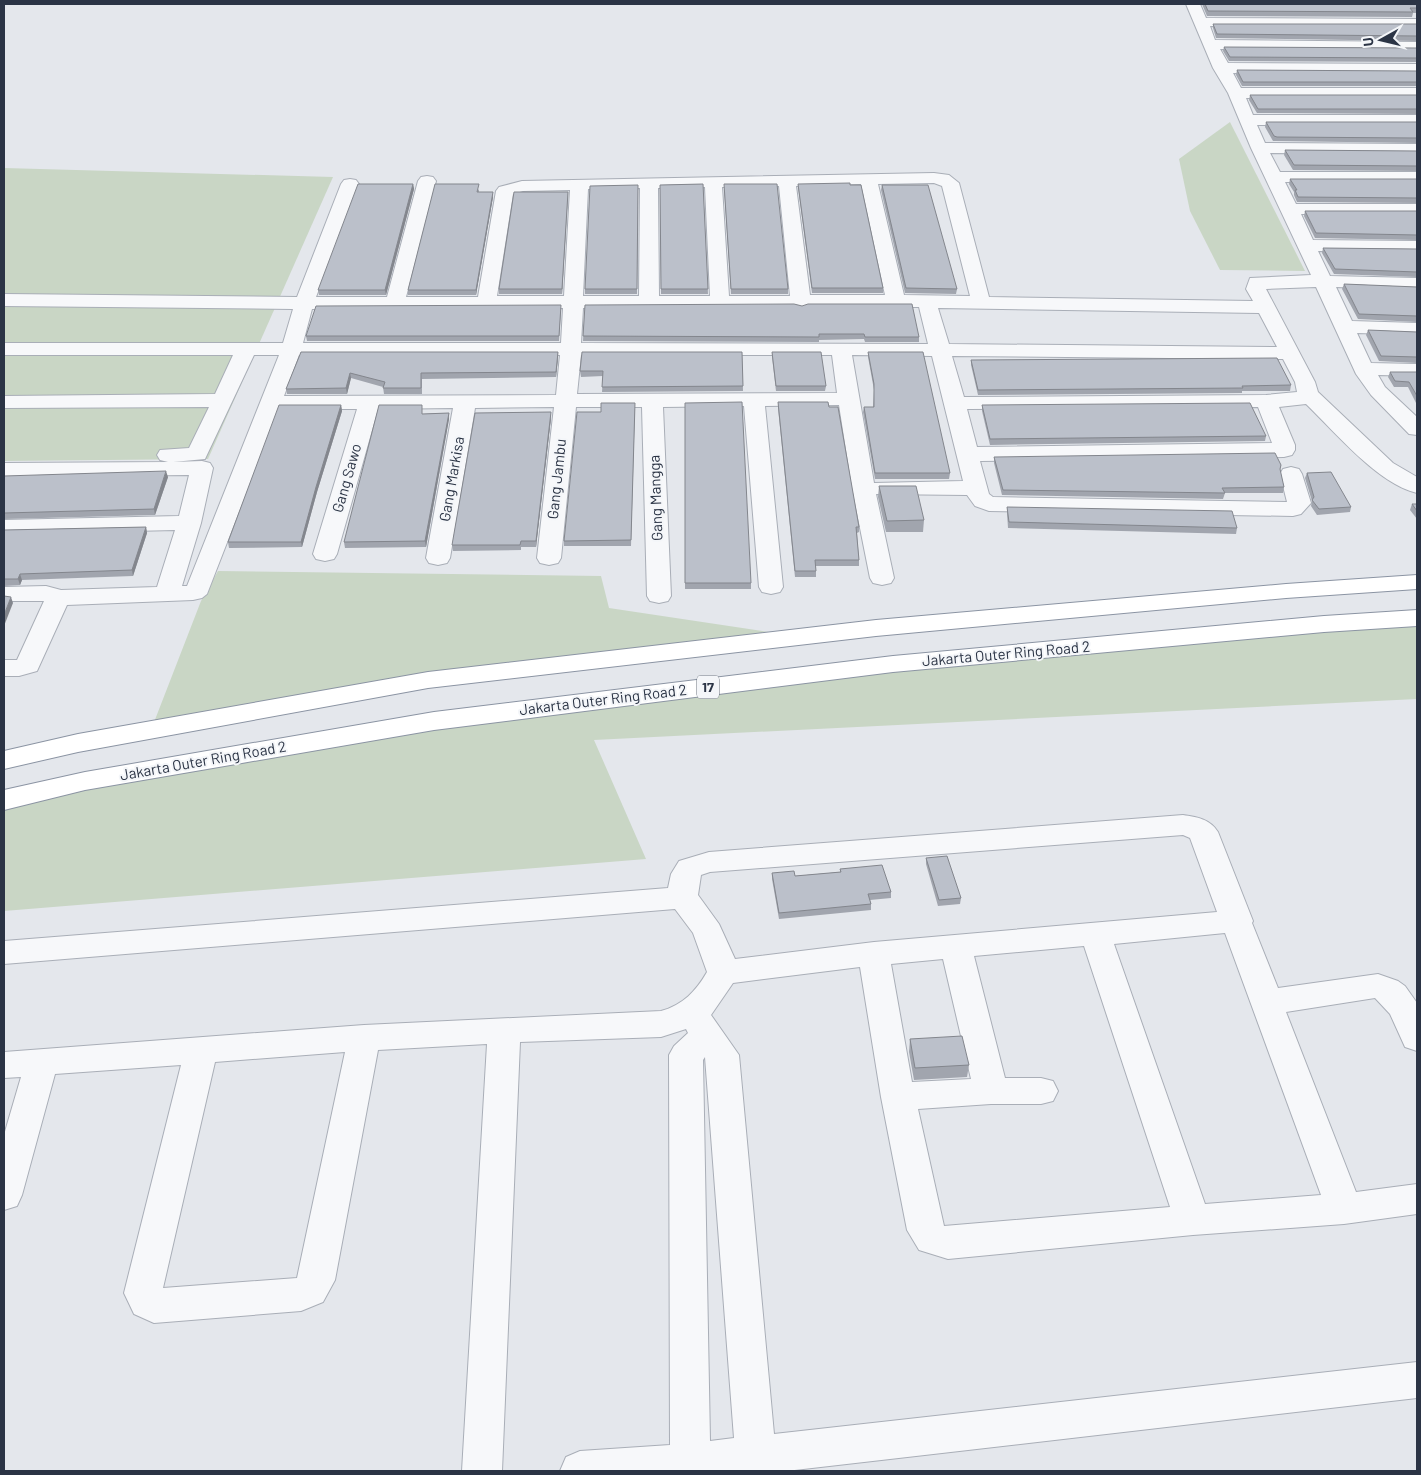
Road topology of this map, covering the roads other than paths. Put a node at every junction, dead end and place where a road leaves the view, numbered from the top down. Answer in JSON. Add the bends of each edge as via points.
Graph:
{"nodes":[{"id":1,"x":1193,"y":4,"type":"edge"},
{"id":2,"x":1201,"y":22,"type":"junction"},
{"id":3,"x":1417,"y":23,"type":"edge"},
{"id":4,"x":1210,"y":44,"type":"junction"},
{"id":5,"x":1417,"y":46,"type":"edge"},
{"id":6,"x":1221,"y":68,"type":"junction"},
{"id":7,"x":1417,"y":69,"type":"edge"},
{"id":8,"x":1236,"y":93,"type":"junction"},
{"id":9,"x":1417,"y":93,"type":"edge"},
{"id":10,"x":1247,"y":120,"type":"junction"},
{"id":11,"x":1417,"y":120,"type":"edge"},
{"id":12,"x":1259,"y":148,"type":"junction"},
{"id":13,"x":1417,"y":149,"type":"edge"},
{"id":14,"x":1273,"y":177,"type":"junction"},
{"id":15,"x":1417,"y":177,"type":"edge"},
{"id":16,"x":868,"y":179,"type":"junction"},
{"id":17,"x":787,"y":180,"type":"junction"},
{"id":18,"x":427,"y":181,"type":"dead end"},
{"id":19,"x":714,"y":182,"type":"junction"},
{"id":20,"x":350,"y":184,"type":"dead end"},
{"id":21,"x":579,"y":184,"type":"junction"},
{"id":22,"x":648,"y":184,"type":"junction"},
{"id":23,"x":1290,"y":209,"type":"junction"},
{"id":24,"x":1417,"y":209,"type":"edge"},
{"id":25,"x":1306,"y":245,"type":"junction"},
{"id":26,"x":1417,"y":246,"type":"edge"},
{"id":27,"x":1322,"y":281,"type":"junction"},
{"id":28,"x":1417,"y":284,"type":"edge"},
{"id":29,"x":4,"y":300,"type":"edge"},
{"id":30,"x":487,"y":301,"type":"junction"},
{"id":31,"x":896,"y":301,"type":"junction"},
{"id":32,"x":395,"y":302,"type":"junction"},
{"id":33,"x":573,"y":302,"type":"junction"},
{"id":34,"x":648,"y":302,"type":"junction"},
{"id":35,"x":720,"y":302,"type":"junction"},
{"id":36,"x":927,"y":302,"type":"junction"},
{"id":37,"x":304,"y":303,"type":"junction"},
{"id":38,"x":801,"y":303,"type":"junction"},
{"id":39,"x":981,"y":303,"type":"junction"},
{"id":40,"x":1267,"y":307,"type":"junction"},
{"id":41,"x":1346,"y":327,"type":"junction"},
{"id":42,"x":1417,"y":329,"type":"edge"},
{"id":43,"x":4,"y":349,"type":"edge"},
{"id":44,"x":571,"y":349,"type":"junction"},
{"id":45,"x":841,"y":349,"type":"junction"},
{"id":46,"x":246,"y":350,"type":"junction"},
{"id":47,"x":291,"y":350,"type":"junction"},
{"id":48,"x":941,"y":351,"type":"junction"},
{"id":49,"x":1290,"y":353,"type":"junction"},
{"id":50,"x":1364,"y":369,"type":"junction"},
{"id":51,"x":1417,"y":370,"type":"edge"},
{"id":52,"x":1308,"y":394,"type":"junction"},
{"id":53,"x":848,"y":399,"type":"junction"},
{"id":54,"x":223,"y":400,"type":"junction"},
{"id":55,"x":565,"y":400,"type":"junction"},
{"id":56,"x":652,"y":400,"type":"junction"},
{"id":57,"x":754,"y":400,"type":"junction"},
{"id":58,"x":370,"y":401,"type":"junction"},
{"id":59,"x":465,"y":401,"type":"junction"},
{"id":60,"x":1266,"y":401,"type":"junction"},
{"id":61,"x":4,"y":402,"type":"edge"},
{"id":62,"x":955,"y":403,"type":"junction"},
{"id":63,"x":270,"y":404,"type":"junction"},
{"id":64,"x":1414,"y":422,"type":"edge"},
{"id":65,"x":966,"y":454,"type":"junction"},
{"id":66,"x":4,"y":456,"type":"edge"},
{"id":67,"x":4,"y":470,"type":"edge"},
{"id":68,"x":1291,"y":474,"type":"dead end"},
{"id":69,"x":1417,"y":486,"type":"edge"},
{"id":70,"x":863,"y":488,"type":"junction"},
{"id":71,"x":976,"y":488,"type":"junction"},
{"id":72,"x":189,"y":523,"type":"junction"},
{"id":73,"x":4,"y":527,"type":"edge"},
{"id":74,"x":325,"y":554,"type":"dead end"},
{"id":75,"x":438,"y":558,"type":"dead end"},
{"id":76,"x":549,"y":558,"type":"dead end"},
{"id":77,"x":882,"y":578,"type":"dead end"},
{"id":78,"x":1417,"y":582,"type":"edge"},
{"id":79,"x":771,"y":587,"type":"dead end"},
{"id":80,"x":168,"y":592,"type":"junction"},
{"id":81,"x":4,"y":594,"type":"edge"},
{"id":82,"x":659,"y":596,"type":"dead end"},
{"id":83,"x":58,"y":598,"type":"junction"},
{"id":84,"x":1417,"y":618,"type":"edge"},
{"id":85,"x":4,"y":668,"type":"edge"},
{"id":86,"x":4,"y":760,"type":"edge"},
{"id":87,"x":4,"y":800,"type":"edge"},
{"id":88,"x":682,"y":898,"type":"junction"},
{"id":89,"x":1238,"y":921,"type":"junction"},
{"id":90,"x":1095,"y":934,"type":"junction"},
{"id":91,"x":956,"y":946,"type":"junction"},
{"id":92,"x":4,"y":952,"type":"edge"},
{"id":93,"x":874,"y":954,"type":"junction"},
{"id":94,"x":723,"y":972,"type":"junction"},
{"id":95,"x":1268,"y":1002,"type":"junction"},
{"id":96,"x":700,"y":1024,"type":"junction"},
{"id":97,"x":504,"y":1030,"type":"junction"},
{"id":98,"x":364,"y":1038,"type":"junction"},
{"id":99,"x":1417,"y":1038,"type":"edge"},
{"id":100,"x":201,"y":1051,"type":"junction"},
{"id":101,"x":42,"y":1062,"type":"junction"},
{"id":102,"x":4,"y":1065,"type":"edge"},
{"id":103,"x":991,"y":1091,"type":"junction"},
{"id":104,"x":1041,"y":1091,"type":"dead end"},
{"id":105,"x":898,"y":1097,"type":"junction"},
{"id":106,"x":4,"y":1195,"type":"edge"},
{"id":107,"x":1417,"y":1199,"type":"edge"},
{"id":108,"x":1344,"y":1209,"type":"junction"},
{"id":109,"x":1193,"y":1220,"type":"junction"},
{"id":110,"x":1417,"y":1380,"type":"edge"},
{"id":111,"x":757,"y":1463,"type":"edge"},
{"id":112,"x":689,"y":1467,"type":"edge"},
{"id":113,"x":482,"y":1471,"type":"edge"},
{"id":114,"x":580,"y":1471,"type":"edge"}],
"edges":[{"from":1,"to":2,"type":"street"},
{"from":2,"to":3,"type":"street"},
{"from":2,"to":4,"type":"street"},
{"from":4,"to":5,"type":"street"},
{"from":4,"to":6,"type":"street"},
{"from":6,"to":7,"type":"street"},
{"from":6,"to":8,"type":"street"},
{"from":8,"to":9,"type":"street"},
{"from":8,"to":10,"type":"street"},
{"from":10,"to":11,"type":"street"},
{"from":10,"to":12,"type":"street"},
{"from":12,"to":13,"type":"street"},
{"from":12,"to":14,"type":"street"},
{"from":14,"to":15,"type":"street"},
{"from":14,"to":23,"type":"street"},
{"from":16,"to":17,"type":"street"},
{"from":16,"to":31,"type":"street"},
{"from":16,"to":39,"type":"street","via":[[934,178],[950,183]]},
{"from":17,"to":19,"type":"street"},
{"from":17,"to":38,"type":"street"},
{"from":18,"to":32,"type":"street"},
{"from":19,"to":22,"type":"street"},
{"from":19,"to":35,"type":"street"},
{"from":20,"to":37,"type":"street"},
{"from":21,"to":22,"type":"street"},
{"from":21,"to":30,"type":"street","via":[[522,186],[505,191]]},
{"from":21,"to":33,"type":"street","name":"Gang Jambu"},
{"from":22,"to":34,"type":"street"},
{"from":23,"to":24,"type":"street"},
{"from":23,"to":25,"type":"street"},
{"from":25,"to":26,"type":"street"},
{"from":25,"to":27,"type":"street"},
{"from":27,"to":28,"type":"street"},
{"from":27,"to":40,"type":"street","via":[[1257,282],[1256,289]]},
{"from":27,"to":41,"type":"street"},
{"from":29,"to":37,"type":"street"},
{"from":30,"to":32,"type":"street"},
{"from":30,"to":33,"type":"street"},
{"from":31,"to":36,"type":"street"},
{"from":31,"to":38,"type":"street"},
{"from":32,"to":37,"type":"street"},
{"from":33,"to":34,"type":"street"},
{"from":33,"to":44,"type":"street","name":"Gang Jambu"},
{"from":34,"to":35,"type":"street"},
{"from":35,"to":38,"type":"street"},
{"from":36,"to":39,"type":"street"},
{"from":36,"to":48,"type":"street"},
{"from":37,"to":47,"type":"street"},
{"from":39,"to":40,"type":"street"},
{"from":40,"to":49,"type":"street"},
{"from":41,"to":42,"type":"street"},
{"from":41,"to":50,"type":"street"},
{"from":43,"to":46,"type":"street"},
{"from":44,"to":45,"type":"street"},
{"from":44,"to":47,"type":"street"},
{"from":44,"to":55,"type":"street","name":"Gang Jambu"},
{"from":45,"to":48,"type":"street"},
{"from":45,"to":53,"type":"street"},
{"from":46,"to":47,"type":"street"},
{"from":46,"to":54,"type":"street"},
{"from":47,"to":63,"type":"street"},
{"from":48,"to":49,"type":"street"},
{"from":48,"to":62,"type":"street"},
{"from":49,"to":52,"type":"street"},
{"from":50,"to":51,"type":"street"},
{"from":50,"to":64,"type":"street","via":[[1378,391]]},
{"from":52,"to":60,"type":"street","via":[[1301,399]]},
{"from":52,"to":69,"type":"street","via":[[1385,468]]},
{"from":53,"to":57,"type":"street"},
{"from":53,"to":70,"type":"street"},
{"from":54,"to":61,"type":"street"},
{"from":54,"to":66,"type":"street","via":[[197,454]]},
{"from":55,"to":56,"type":"street"},
{"from":55,"to":59,"type":"street"},
{"from":55,"to":76,"type":"street","name":"Gang Jambu"},
{"from":56,"to":57,"type":"street"},
{"from":56,"to":82,"type":"street","name":"Gang Mangga"},
{"from":57,"to":79,"type":"street"},
{"from":58,"to":59,"type":"street"},
{"from":58,"to":63,"type":"street"},
{"from":58,"to":74,"type":"street","name":"Gang Sawo"},
{"from":59,"to":75,"type":"street","name":"Gang Markisa"},
{"from":60,"to":62,"type":"street"},
{"from":60,"to":65,"type":"street","via":[[1284,450]]},
{"from":62,"to":65,"type":"street"},
{"from":63,"to":80,"type":"street","via":[[198,589],[193,593]]},
{"from":65,"to":71,"type":"street"},
{"from":67,"to":72,"type":"street","via":[[202,468]]},
{"from":68,"to":71,"type":"street","via":[[1299,503],[1293,509],[989,504],[979,498]]},
{"from":70,"to":71,"type":"street"},
{"from":70,"to":77,"type":"street"},
{"from":72,"to":73,"type":"street"},
{"from":72,"to":80,"type":"street"},
{"from":78,"to":86,"type":"highway","via":[[876,628],[428,680],[78,743]]},
{"from":80,"to":83,"type":"street"},
{"from":81,"to":83,"type":"street","via":[[46,593]]},
{"from":83,"to":85,"type":"street","via":[[28,664]]},
{"from":84,"to":87,"type":"highway","name":"Jakarta Outer Ring Road 2","number":"17","via":[[893,664],[434,721],[85,782]]},
{"from":88,"to":89,"type":"street","via":[[690,868],[708,862],[1183,825],[1203,832]]},
{"from":88,"to":92,"type":"street"},
{"from":88,"to":94,"type":"street","via":[[697,912],[710,934]]},
{"from":89,"to":90,"type":"street"},
{"from":89,"to":95,"type":"street"},
{"from":90,"to":91,"type":"street"},
{"from":90,"to":109,"type":"street"},
{"from":91,"to":93,"type":"street"},
{"from":91,"to":103,"type":"street"},
{"from":93,"to":94,"type":"street"},
{"from":93,"to":105,"type":"street"},
{"from":94,"to":96,"type":"street"},
{"from":95,"to":99,"type":"street","via":[[1378,986],[1397,996]]},
{"from":95,"to":108,"type":"street"},
{"from":96,"to":97,"type":"street","via":[[681,1019],[661,1024]]},
{"from":96,"to":111,"type":"street","via":[[722,1054]]},
{"from":96,"to":112,"type":"street","via":[[686,1056]]},
{"from":97,"to":98,"type":"street"},
{"from":97,"to":113,"type":"street"},
{"from":98,"to":100,"type":"street"},
{"from":98,"to":100,"type":"street","via":[[316,1280],[310,1290],[301,1294],[154,1306],[147,1302],[143,1293]]},
{"from":100,"to":101,"type":"street"},
{"from":101,"to":102,"type":"street"},
{"from":101,"to":106,"type":"street"},
{"from":103,"to":104,"type":"street"},
{"from":103,"to":105,"type":"street"},
{"from":105,"to":109,"type":"street","via":[[925,1230],[932,1239],[948,1243]]},
{"from":107,"to":108,"type":"street"},
{"from":108,"to":109,"type":"street"},
{"from":110,"to":111,"type":"street"},
{"from":111,"to":112,"type":"street"},
{"from":112,"to":114,"type":"street"}]}
